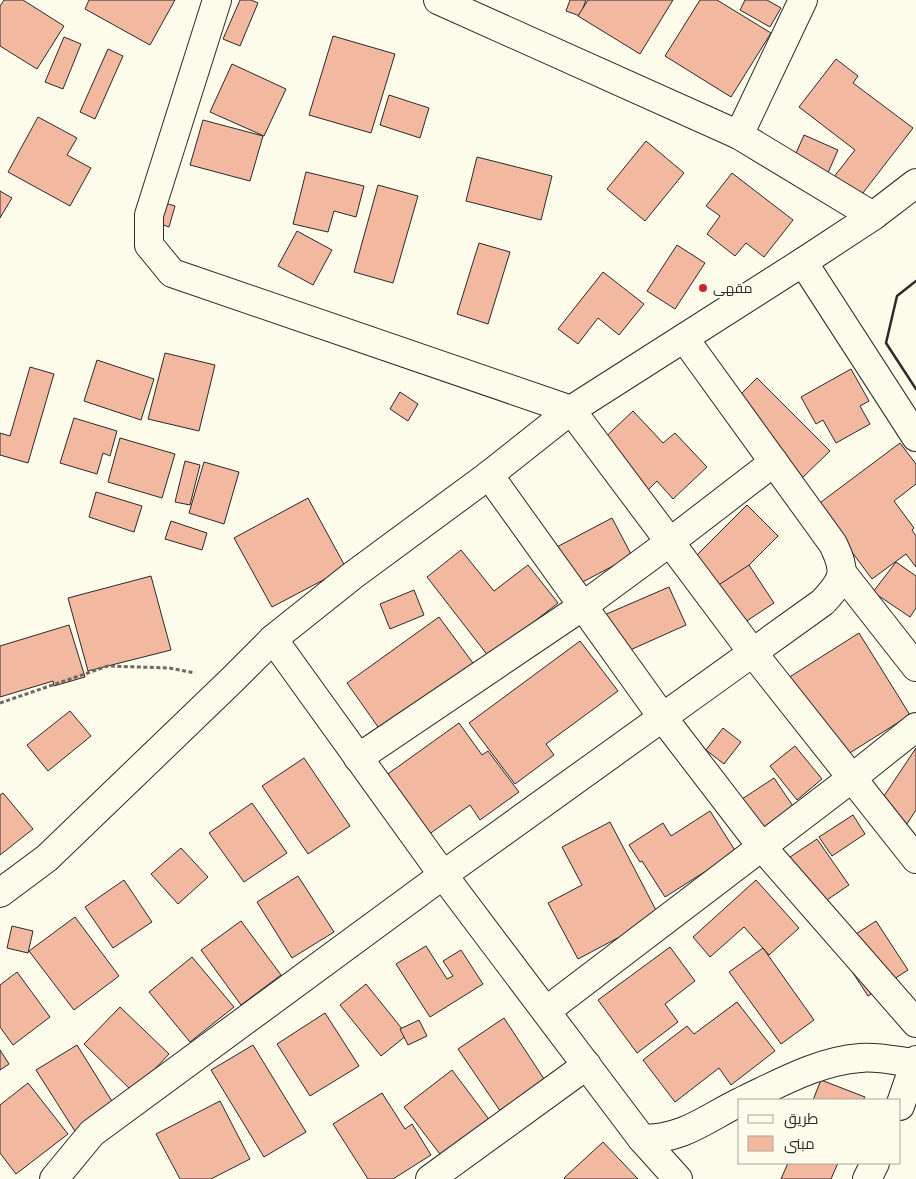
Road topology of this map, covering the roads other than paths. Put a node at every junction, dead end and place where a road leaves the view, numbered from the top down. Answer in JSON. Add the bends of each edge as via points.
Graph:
{"nodes":[{"id":1,"x":217,"y":0,"type":"edge"},
{"id":2,"x":438,"y":0,"type":"edge"},
{"id":3,"x":803,"y":0,"type":"edge"},
{"id":4,"x":739,"y":135,"type":"junction"},
{"id":5,"x":916,"y":184,"type":"edge"},
{"id":6,"x":873,"y":216,"type":"junction"},
{"id":7,"x":803,"y":262,"type":"junction"},
{"id":8,"x":684,"y":338,"type":"junction"},
{"id":9,"x":571,"y":410,"type":"junction"},
{"id":10,"x":916,"y":438,"type":"edge"},
{"id":11,"x":774,"y":462,"type":"junction"},
{"id":12,"x":489,"y":475,"type":"junction"},
{"id":13,"x":670,"y":542,"type":"junction"},
{"id":14,"x":843,"y":574,"type":"junction"},
{"id":15,"x":583,"y":606,"type":"junction"},
{"id":16,"x":273,"y":638,"type":"junction"},
{"id":17,"x":753,"y":653,"type":"junction"},
{"id":18,"x":916,"y":667,"type":"edge"},
{"id":19,"x":663,"y":718,"type":"junction"},
{"id":20,"x":916,"y":727,"type":"edge"},
{"id":21,"x":358,"y":758,"type":"junction"},
{"id":22,"x":852,"y":778,"type":"junction"},
{"id":23,"x":762,"y":847,"type":"junction"},
{"id":24,"x":916,"y":859,"type":"edge"},
{"id":25,"x":443,"y":875,"type":"junction"},
{"id":26,"x":0,"y":892,"type":"edge"},
{"id":27,"x":546,"y":1010,"type":"junction"},
{"id":28,"x":916,"y":1023,"type":"edge"},
{"id":29,"x":915,"y":1062,"type":"edge"},
{"id":30,"x":587,"y":1065,"type":"junction"},
{"id":31,"x":746,"y":1099,"type":"edge"},
{"id":32,"x":738,"y":1103,"type":"edge"},
{"id":33,"x":901,"y":1103,"type":"edge"},
{"id":34,"x":642,"y":1140,"type":"junction"},
{"id":35,"x":874,"y":1164,"type":"edge"},
{"id":36,"x":54,"y":1179,"type":"edge"},
{"id":37,"x":430,"y":1179,"type":"edge"},
{"id":38,"x":678,"y":1179,"type":"edge"},
{"id":39,"x":867,"y":1179,"type":"edge"}],
"edges":[{"from":1,"to":9,"type":"street","via":[[149,215],[149,245],[172,273]]},
{"from":2,"to":4,"type":"street"},
{"from":3,"to":4,"type":"street"},
{"from":4,"to":6,"type":"street"},
{"from":5,"to":6,"type":"street"},
{"from":6,"to":7,"type":"street"},
{"from":7,"to":8,"type":"street"},
{"from":7,"to":10,"type":"street"},
{"from":8,"to":9,"type":"street"},
{"from":8,"to":11,"type":"street"},
{"from":9,"to":12,"type":"street"},
{"from":9,"to":13,"type":"street"},
{"from":11,"to":13,"type":"street"},
{"from":11,"to":14,"type":"street","via":[[833,544]]},
{"from":12,"to":15,"type":"street"},
{"from":12,"to":16,"type":"street"},
{"from":13,"to":15,"type":"street"},
{"from":13,"to":17,"type":"street"},
{"from":14,"to":17,"type":"street","via":[[823,602]]},
{"from":14,"to":18,"type":"street"},
{"from":15,"to":19,"type":"street"},
{"from":15,"to":21,"type":"street"},
{"from":16,"to":21,"type":"street"},
{"from":16,"to":26,"type":"street","via":[[47,858]]},
{"from":17,"to":19,"type":"street"},
{"from":17,"to":22,"type":"street"},
{"from":19,"to":23,"type":"street"},
{"from":19,"to":25,"type":"street"},
{"from":20,"to":22,"type":"street"},
{"from":21,"to":25,"type":"street"},
{"from":22,"to":23,"type":"street"},
{"from":22,"to":24,"type":"street"},
{"from":23,"to":27,"type":"street"},
{"from":23,"to":28,"type":"street"},
{"from":25,"to":27,"type":"street"},
{"from":25,"to":36,"type":"street","via":[[92,1133]]},
{"from":27,"to":30,"type":"street"},
{"from":29,"to":31,"type":"street","via":[[862,1058],[830,1062]]},
{"from":29,"to":33,"type":"street"},
{"from":30,"to":34,"type":"street"},
{"from":30,"to":37,"type":"street"},
{"from":32,"to":34,"type":"street","via":[[688,1131]]},
{"from":34,"to":38,"type":"street"},
{"from":35,"to":39,"type":"street"}]}
